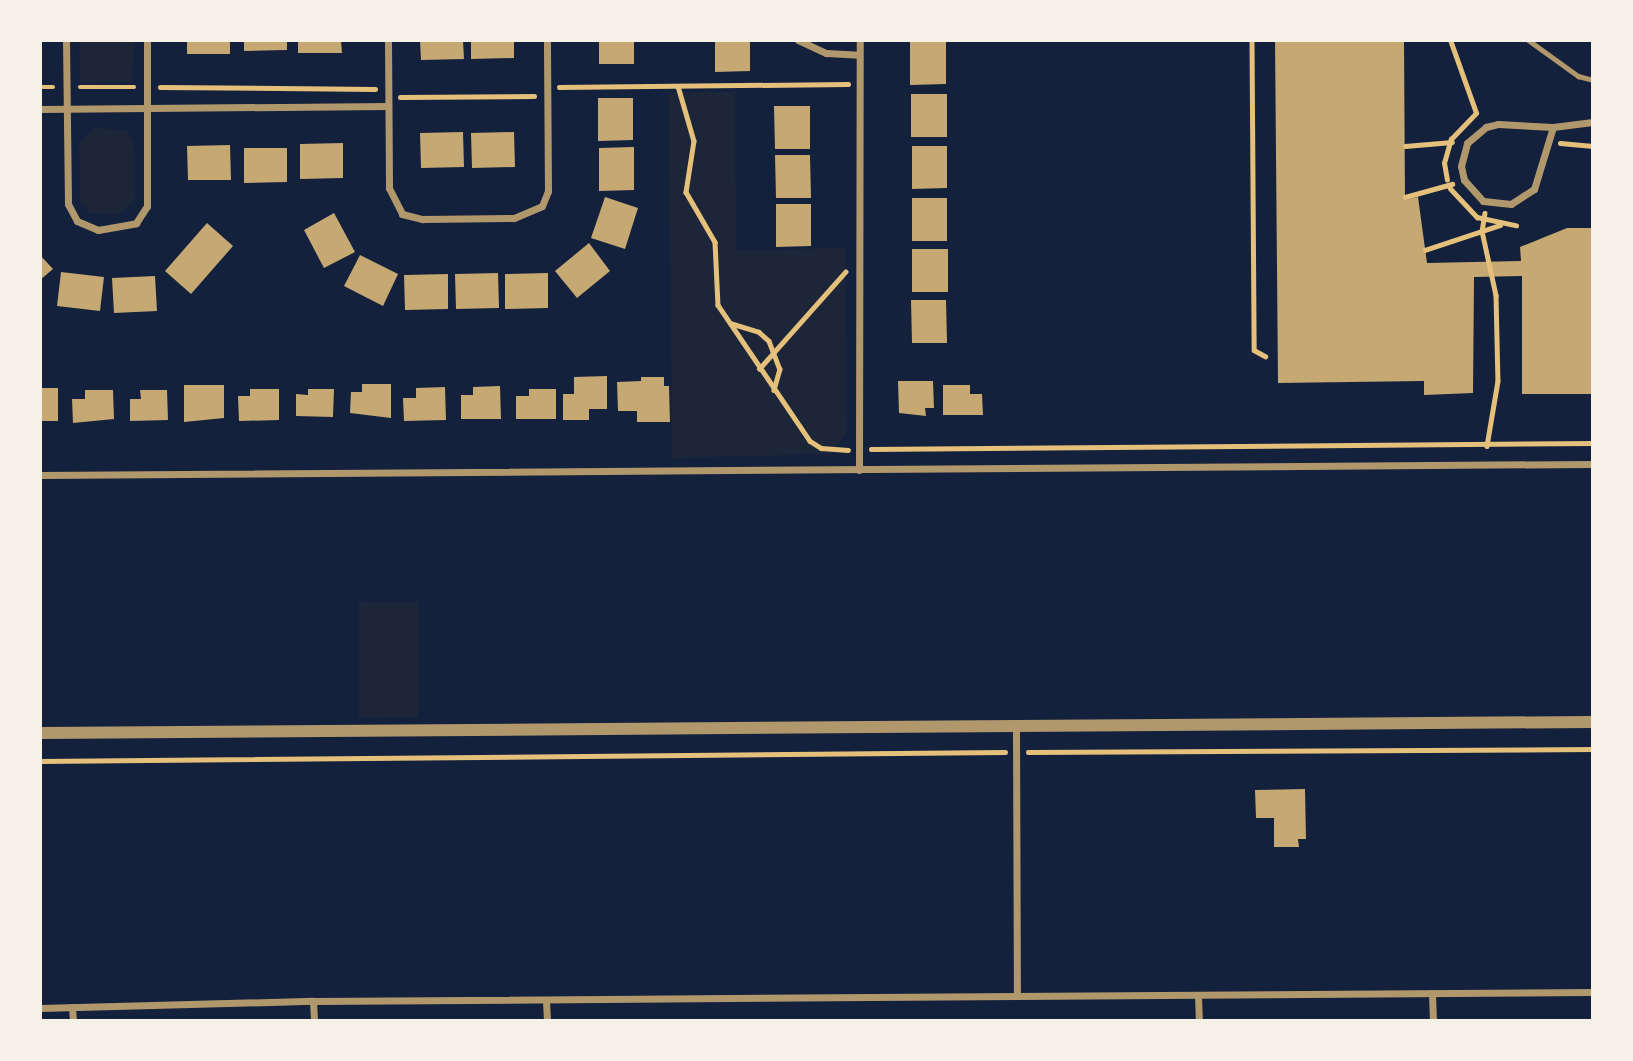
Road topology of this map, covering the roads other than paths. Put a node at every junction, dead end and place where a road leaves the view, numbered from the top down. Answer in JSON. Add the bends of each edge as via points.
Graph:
{"nodes":[{"id":1,"x":66,"y":40,"type":"edge"},
{"id":2,"x":147,"y":40,"type":"edge"},
{"id":3,"x":388,"y":40,"type":"edge"},
{"id":4,"x":547,"y":40,"type":"edge"},
{"id":5,"x":798,"y":40,"type":"edge"},
{"id":6,"x":860,"y":40,"type":"edge"},
{"id":7,"x":1528,"y":40,"type":"edge"},
{"id":8,"x":859,"y":55,"type":"junction"},
{"id":9,"x":1593,"y":80,"type":"edge"},
{"id":10,"x":388,"y":106,"type":"junction"},
{"id":11,"x":40,"y":109,"type":"edge"},
{"id":12,"x":66,"y":109,"type":"junction"},
{"id":13,"x":147,"y":109,"type":"junction"},
{"id":14,"x":1593,"y":122,"type":"edge"},
{"id":15,"x":1553,"y":127,"type":"junction"},
{"id":16,"x":1593,"y":464,"type":"edge"},
{"id":17,"x":859,"y":470,"type":"junction"},
{"id":18,"x":40,"y":475,"type":"edge"},
{"id":19,"x":1593,"y":722,"type":"edge"},
{"id":20,"x":1016,"y":726,"type":"junction"},
{"id":21,"x":40,"y":733,"type":"edge"},
{"id":22,"x":1593,"y":992,"type":"edge"},
{"id":23,"x":1432,"y":993,"type":"junction"},
{"id":24,"x":1198,"y":995,"type":"junction"},
{"id":25,"x":1017,"y":996,"type":"junction"},
{"id":26,"x":313,"y":1001,"type":"junction"},
{"id":27,"x":546,"y":1001,"type":"junction"},
{"id":28,"x":72,"y":1007,"type":"junction"},
{"id":29,"x":40,"y":1008,"type":"edge"},
{"id":30,"x":72,"y":1021,"type":"edge"},
{"id":31,"x":314,"y":1021,"type":"edge"},
{"id":32,"x":547,"y":1021,"type":"edge"},
{"id":33,"x":1199,"y":1021,"type":"edge"},
{"id":34,"x":1433,"y":1021,"type":"edge"}],
"edges":[{"from":1,"to":12,"type":"street"},
{"from":2,"to":13,"type":"street"},
{"from":3,"to":10,"type":"street"},
{"from":4,"to":10,"type":"street","via":[[548,191],[534,212],[514,218],[422,219],[402,214],[389,188]]},
{"from":5,"to":8,"type":"street","via":[[826,53]]},
{"from":6,"to":8,"type":"street"},
{"from":7,"to":9,"type":"lane","via":[[1578,76]]},
{"from":8,"to":17,"type":"street"},
{"from":10,"to":13,"type":"street"},
{"from":11,"to":12,"type":"street"},
{"from":12,"to":13,"type":"street"},
{"from":12,"to":13,"type":"street","via":[[71,213],[87,227],[106,230],[136,223],[147,206]]},
{"from":14,"to":15,"type":"street"},
{"from":15,"to":15,"type":"street","via":[[1541,177],[1524,199],[1497,205],[1483,201],[1464,180],[1462,154],[1467,143],[1486,127]]},
{"from":16,"to":17,"type":"street"},
{"from":17,"to":18,"type":"street"},
{"from":19,"to":20,"type":"street"},
{"from":20,"to":21,"type":"street"},
{"from":20,"to":25,"type":"street"},
{"from":22,"to":23,"type":"street"},
{"from":23,"to":24,"type":"street"},
{"from":23,"to":34,"type":"street"},
{"from":24,"to":25,"type":"street"},
{"from":24,"to":33,"type":"street"},
{"from":25,"to":27,"type":"street"},
{"from":26,"to":27,"type":"street"},
{"from":26,"to":28,"type":"street"},
{"from":26,"to":31,"type":"street"},
{"from":27,"to":32,"type":"street"},
{"from":28,"to":29,"type":"street"},
{"from":28,"to":30,"type":"street"}]}
